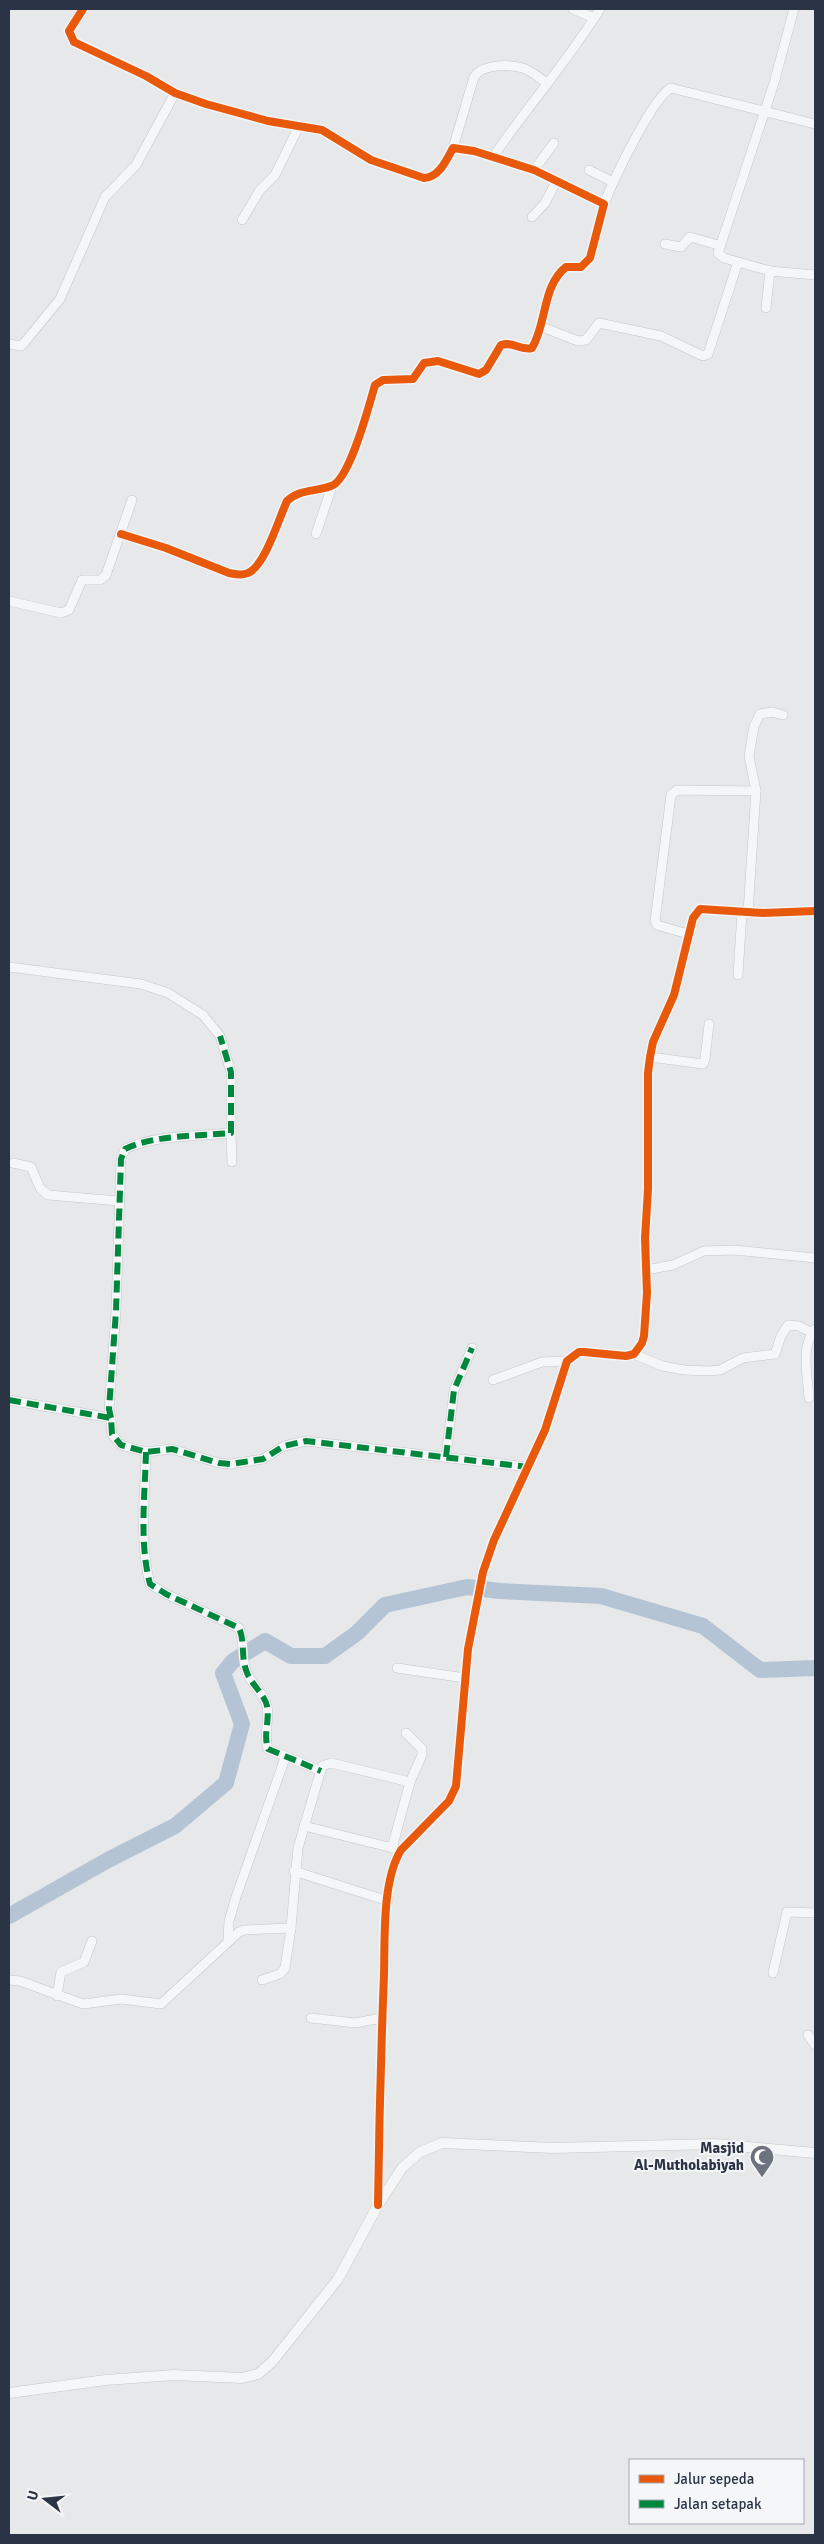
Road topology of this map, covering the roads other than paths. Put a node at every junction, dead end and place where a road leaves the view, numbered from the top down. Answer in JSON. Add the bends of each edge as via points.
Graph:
{"nodes":[{"id":1,"x":83,"y":9,"type":"edge"},
{"id":2,"x":573,"y":9,"type":"edge"},
{"id":3,"x":600,"y":9,"type":"edge"},
{"id":4,"x":794,"y":9,"type":"edge"},
{"id":5,"x":594,"y":18,"type":"junction"},
{"id":6,"x":547,"y":83,"type":"junction"},
{"id":7,"x":175,"y":93,"type":"junction"},
{"id":8,"x":764,"y":112,"type":"junction"},
{"id":9,"x":815,"y":124,"type":"edge"},
{"id":10,"x":299,"y":126,"type":"junction"},
{"id":11,"x":554,"y":143,"type":"dead end"},
{"id":12,"x":453,"y":148,"type":"junction"},
{"id":13,"x":493,"y":157,"type":"junction"},
{"id":14,"x":534,"y":170,"type":"junction"},
{"id":15,"x":589,"y":170,"type":"dead end"},
{"id":16,"x":556,"y":182,"type":"junction"},
{"id":17,"x":613,"y":182,"type":"junction"},
{"id":18,"x":604,"y":204,"type":"junction"},
{"id":19,"x":532,"y":217,"type":"dead end"},
{"id":20,"x":242,"y":220,"type":"dead end"},
{"id":21,"x":665,"y":244,"type":"dead end"},
{"id":22,"x":718,"y":245,"type":"junction"},
{"id":23,"x":738,"y":262,"type":"junction"},
{"id":24,"x":770,"y":270,"type":"junction"},
{"id":25,"x":815,"y":275,"type":"edge"},
{"id":26,"x":766,"y":308,"type":"dead end"},
{"id":27,"x":542,"y":327,"type":"junction"},
{"id":28,"x":9,"y":344,"type":"edge"},
{"id":29,"x":332,"y":486,"type":"junction"},
{"id":30,"x":132,"y":500,"type":"dead end"},
{"id":31,"x":121,"y":534,"type":"junction"},
{"id":32,"x":316,"y":534,"type":"dead end"},
{"id":33,"x":9,"y":602,"type":"edge"},
{"id":34,"x":783,"y":715,"type":"dead end"},
{"id":35,"x":756,"y":791,"type":"junction"},
{"id":36,"x":815,"y":911,"type":"edge"},
{"id":37,"x":745,"y":912,"type":"junction"},
{"id":38,"x":688,"y":934,"type":"junction"},
{"id":39,"x":9,"y":967,"type":"edge"},
{"id":40,"x":738,"y":975,"type":"dead end"},
{"id":41,"x":709,"y":1024,"type":"dead end"},
{"id":42,"x":650,"y":1057,"type":"junction"},
{"id":43,"x":231,"y":1134,"type":"junction"},
{"id":44,"x":232,"y":1162,"type":"dead end"},
{"id":45,"x":13,"y":1163,"type":"dead end"},
{"id":46,"x":119,"y":1201,"type":"junction"},
{"id":47,"x":815,"y":1258,"type":"edge"},
{"id":48,"x":646,"y":1270,"type":"junction"},
{"id":49,"x":814,"y":1331,"type":"edge"},
{"id":50,"x":472,"y":1348,"type":"dead end"},
{"id":51,"x":634,"y":1354,"type":"junction"},
{"id":52,"x":567,"y":1361,"type":"junction"},
{"id":53,"x":494,"y":1380,"type":"dead end"},
{"id":54,"x":809,"y":1398,"type":"dead end"},
{"id":55,"x":9,"y":1400,"type":"edge"},
{"id":56,"x":111,"y":1418,"type":"junction"},
{"id":57,"x":146,"y":1452,"type":"junction"},
{"id":58,"x":446,"y":1457,"type":"junction"},
{"id":59,"x":528,"y":1467,"type":"junction"},
{"id":60,"x":397,"y":1668,"type":"dead end"},
{"id":61,"x":465,"y":1678,"type":"junction"},
{"id":62,"x":406,"y":1732,"type":"dead end"},
{"id":63,"x":285,"y":1758,"type":"junction"},
{"id":64,"x":321,"y":1771,"type":"junction"},
{"id":65,"x":410,"y":1782,"type":"junction"},
{"id":66,"x":304,"y":1826,"type":"junction"},
{"id":67,"x":396,"y":1849,"type":"junction"},
{"id":68,"x":294,"y":1871,"type":"junction"},
{"id":69,"x":388,"y":1901,"type":"junction"},
{"id":70,"x":815,"y":1913,"type":"edge"},
{"id":71,"x":291,"y":1928,"type":"junction"},
{"id":72,"x":92,"y":1941,"type":"dead end"},
{"id":73,"x":228,"y":1941,"type":"junction"},
{"id":74,"x":773,"y":1972,"type":"dead end"},
{"id":75,"x":9,"y":1980,"type":"edge"},
{"id":76,"x":262,"y":1980,"type":"dead end"},
{"id":77,"x":57,"y":1996,"type":"junction"},
{"id":78,"x":311,"y":2018,"type":"dead end"},
{"id":79,"x":382,"y":2018,"type":"junction"},
{"id":80,"x":808,"y":2035,"type":"dead end"},
{"id":81,"x":815,"y":2045,"type":"edge"},
{"id":82,"x":815,"y":2153,"type":"edge"},
{"id":83,"x":378,"y":2205,"type":"junction"},
{"id":84,"x":9,"y":2393,"type":"edge"}],
"edges":[{"from":1,"to":7,"type":"street","via":[[68,31],[74,42]]},
{"from":2,"to":5,"type":"street"},
{"from":3,"to":5,"type":"street"},
{"from":4,"to":8,"type":"street"},
{"from":5,"to":6,"type":"street"},
{"from":6,"to":12,"type":"street","via":[[522,68],[482,69],[474,77]]},
{"from":6,"to":13,"type":"street"},
{"from":7,"to":10,"type":"street","via":[[213,106]]},
{"from":7,"to":28,"type":"street","via":[[136,165],[106,197],[60,299],[21,346]]},
{"from":8,"to":9,"type":"street"},
{"from":8,"to":17,"type":"street","via":[[671,88],[658,100]]},
{"from":8,"to":22,"type":"street"},
{"from":10,"to":12,"type":"street","via":[[322,130],[378,163],[424,178],[430,178],[438,171]]},
{"from":10,"to":20,"type":"street","via":[[275,175],[260,190]]},
{"from":11,"to":14,"type":"street"},
{"from":12,"to":13,"type":"street"},
{"from":13,"to":14,"type":"street"},
{"from":14,"to":16,"type":"street"},
{"from":15,"to":17,"type":"street"},
{"from":16,"to":18,"type":"street"},
{"from":16,"to":19,"type":"street","via":[[545,203]]},
{"from":17,"to":18,"type":"street"},
{"from":18,"to":27,"type":"street","via":[[590,258],[581,267],[566,267],[555,279],[549,289]]},
{"from":21,"to":22,"type":"street","via":[[681,247],[690,238]]},
{"from":22,"to":23,"type":"street","via":[[718,255]]},
{"from":23,"to":24,"type":"street"},
{"from":23,"to":27,"type":"street","via":[[708,354],[703,356],[661,336],[609,324],[599,324],[586,340],[578,341]]},
{"from":24,"to":25,"type":"street"},
{"from":24,"to":26,"type":"street"},
{"from":27,"to":29,"type":"street","via":[[532,348],[525,349],[512,343],[501,345],[486,370],[479,374],[438,361],[424,363],[413,379],[384,380],[375,385],[345,474]]},
{"from":29,"to":31,"type":"street","via":[[294,494],[287,501],[264,554],[248,573],[229,573]]},
{"from":29,"to":32,"type":"street"},
{"from":30,"to":31,"type":"street"},
{"from":31,"to":33,"type":"street","via":[[106,575],[100,580],[82,580],[66,612]]},
{"from":34,"to":35,"type":"street","via":[[766,712],[756,720],[749,756]]},
{"from":35,"to":37,"type":"street"},
{"from":35,"to":38,"type":"street","via":[[677,790],[671,795],[655,920],[657,925]]},
{"from":36,"to":37,"type":"street"},
{"from":37,"to":38,"type":"street","via":[[696,910]]},
{"from":37,"to":40,"type":"street"},
{"from":38,"to":42,"type":"street","via":[[674,995],[652,1042]]},
{"from":39,"to":43,"type":"street","via":[[150,986],[203,1015],[220,1036],[231,1072]]},
{"from":41,"to":42,"type":"street","via":[[706,1059],[702,1064]]},
{"from":42,"to":48,"type":"street"},
{"from":43,"to":44,"type":"street"},
{"from":43,"to":46,"type":"street","via":[[152,1142],[125,1149],[121,1159]]},
{"from":45,"to":46,"type":"street","via":[[31,1167],[40,1188],[48,1195]]},
{"from":46,"to":56,"type":"street","via":[[109,1402]]},
{"from":47,"to":48,"type":"street","via":[[734,1250],[704,1251],[673,1265]]},
{"from":48,"to":51,"type":"street","via":[[644,1336]]},
{"from":49,"to":51,"type":"street","via":[[788,1326],[775,1354],[743,1358],[715,1370],[662,1366]]},
{"from":49,"to":54,"type":"street","via":[[807,1351]]},
{"from":50,"to":58,"type":"street","via":[[454,1390]]},
{"from":51,"to":52,"type":"street","via":[[579,1352]]},
{"from":52,"to":53,"type":"street","via":[[542,1362]]},
{"from":52,"to":59,"type":"street","via":[[545,1430]]},
{"from":55,"to":56,"type":"street"},
{"from":56,"to":57,"type":"street","via":[[115,1439],[121,1446]]},
{"from":57,"to":58,"type":"street","via":[[172,1449],[231,1464],[263,1459],[284,1446],[306,1440]]},
{"from":57,"to":63,"type":"street","via":[[144,1530],[150,1584],[239,1628],[244,1662],[252,1685],[266,1699],[268,1749]]},
{"from":58,"to":59,"type":"street"},
{"from":59,"to":61,"type":"street","via":[[483,1572]]},
{"from":60,"to":61,"type":"street"},
{"from":61,"to":67,"type":"street","via":[[456,1786],[449,1801]]},
{"from":62,"to":65,"type":"street","via":[[422,1749]]},
{"from":63,"to":64,"type":"street"},
{"from":63,"to":73,"type":"street","via":[[236,1897],[229,1921]]},
{"from":64,"to":65,"type":"street","via":[[326,1763],[331,1763]]},
{"from":64,"to":66,"type":"street"},
{"from":65,"to":67,"type":"street"},
{"from":66,"to":67,"type":"street"},
{"from":66,"to":68,"type":"street"},
{"from":67,"to":69,"type":"street"},
{"from":68,"to":69,"type":"street"},
{"from":68,"to":71,"type":"street"},
{"from":69,"to":79,"type":"street"},
{"from":70,"to":74,"type":"street","via":[[787,1912]]},
{"from":71,"to":73,"type":"street","via":[[244,1930]]},
{"from":71,"to":76,"type":"street","via":[[285,1968],[280,1974]]},
{"from":72,"to":77,"type":"street","via":[[84,1962],[61,1972]]},
{"from":73,"to":77,"type":"street","via":[[161,2004],[115,1999],[89,2005]]},
{"from":75,"to":77,"type":"street","via":[[20,1981]]},
{"from":78,"to":79,"type":"street","via":[[355,2023]]},
{"from":79,"to":83,"type":"street"},
{"from":80,"to":81,"type":"street"},
{"from":82,"to":83,"type":"street","via":[[715,2144],[536,2148],[442,2143],[409,2160]]},
{"from":83,"to":84,"type":"street","via":[[334,2285],[272,2362],[254,2377],[174,2375]]}]}
